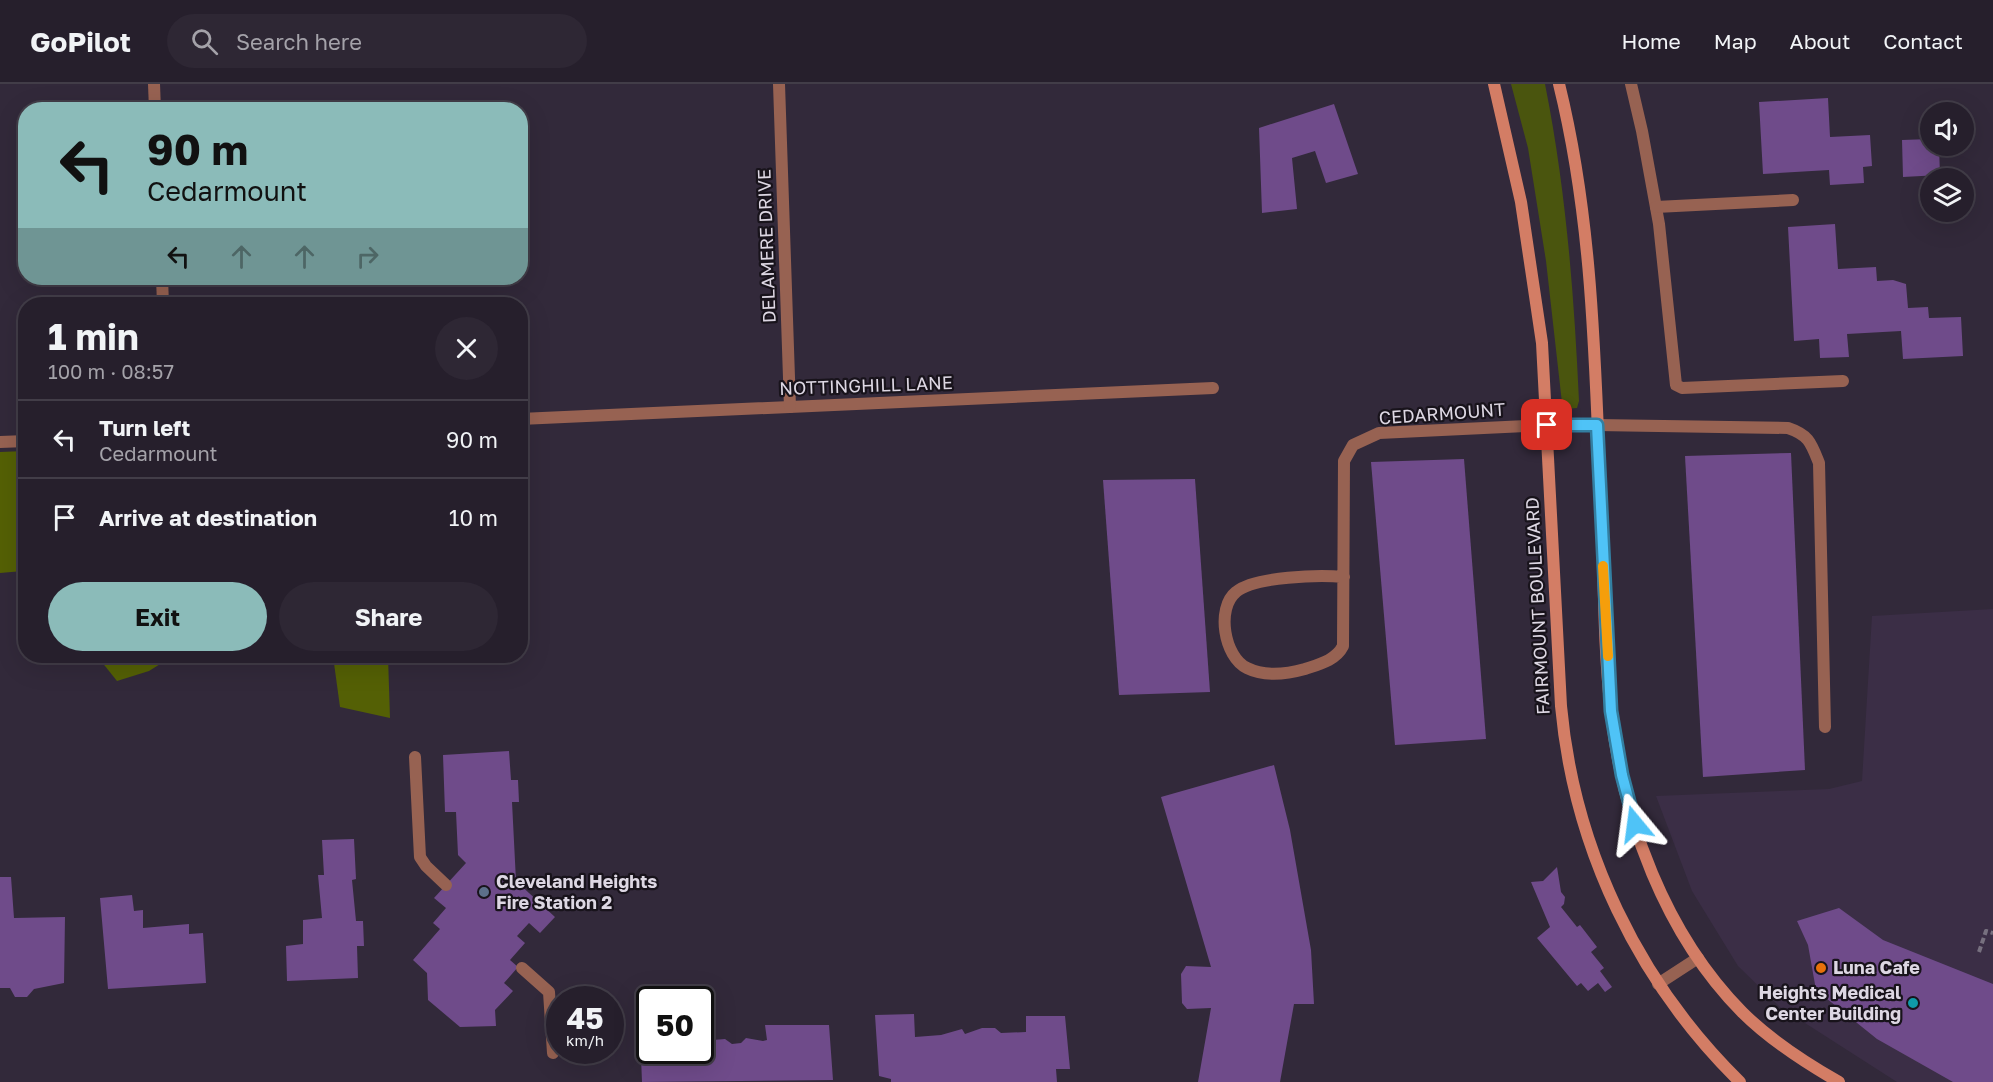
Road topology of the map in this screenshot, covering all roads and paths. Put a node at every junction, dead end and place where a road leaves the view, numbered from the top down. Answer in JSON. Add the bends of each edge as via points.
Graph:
{"nodes":[{"id":1,"x":154,"y":84,"type":"edge"},
{"id":2,"x":779,"y":84,"type":"edge"},
{"id":3,"x":1494,"y":84,"type":"edge"},
{"id":4,"x":1559,"y":84,"type":"edge"},
{"id":5,"x":1631,"y":84,"type":"edge"},
{"id":6,"x":155,"y":102,"type":"edge"},
{"id":7,"x":1793,"y":200,"type":"dead end"},
{"id":8,"x":1656,"y":207,"type":"junction"},
{"id":9,"x":1843,"y":381,"type":"dead end"},
{"id":10,"x":1214,"y":388,"type":"dead end"},
{"id":11,"x":790,"y":407,"type":"junction"},
{"id":12,"x":528,"y":419,"type":"edge"},
{"id":13,"x":1547,"y":425,"type":"junction"},
{"id":14,"x":1597,"y":425,"type":"junction"},
{"id":15,"x":18,"y":441,"type":"edge"},
{"id":16,"x":0,"y":442,"type":"edge"},
{"id":17,"x":1344,"y":577,"type":"junction"},
{"id":18,"x":1825,"y":727,"type":"dead end"},
{"id":19,"x":415,"y":757,"type":"dead end"},
{"id":20,"x":446,"y":885,"type":"dead end"},
{"id":21,"x":1993,"y":933,"type":"edge"},
{"id":22,"x":1979,"y":952,"type":"dead end"},
{"id":23,"x":1698,"y":958,"type":"junction"},
{"id":24,"x":522,"y":968,"type":"dead end"},
{"id":25,"x":1658,"y":984,"type":"junction"},
{"id":26,"x":546,"y":989,"type":"edge"},
{"id":27,"x":1740,"y":1082,"type":"edge"},
{"id":28,"x":1839,"y":1082,"type":"edge"}],
"edges":[{"from":1,"to":6,"type":"street"},
{"from":2,"to":11,"type":"street","name":"DELAMERE DRIVE"},
{"from":3,"to":13,"type":"main road","name":"FAIRMOUNT BOULEVARD","via":[[1529,248],[1542,343]]},
{"from":4,"to":14,"type":"main road","via":[[1587,244]]},
{"from":5,"to":8,"type":"street"},
{"from":7,"to":8,"type":"street"},
{"from":8,"to":9,"type":"street","via":[[1676,385],[1682,388]]},
{"from":10,"to":11,"type":"street","name":"NOTTINGHILL LANE"},
{"from":11,"to":12,"type":"street","name":"NOTTINGHILL LANE"},
{"from":13,"to":14,"type":"street","name":"CEDARMOUNT"},
{"from":13,"to":17,"type":"street","name":"CEDARMOUNT","via":[[1379,433],[1353,445],[1344,461]]},
{"from":13,"to":25,"type":"main road","name":"FAIRMOUNT BOULEVARD","via":[[1559,675],[1568,765],[1603,879],[1624,926]]},
{"from":14,"to":18,"type":"street","name":"CEDARMOUNT","via":[[1788,428],[1803,433],[1819,463]]},
{"from":14,"to":23,"type":"main road","via":[[1611,711],[1622,775],[1652,870]]},
{"from":15,"to":16,"type":"street"},
{"from":17,"to":17,"type":"street","name":"CEDARMOUNT","via":[[1343,646],[1339,655],[1282,674],[1246,668],[1235,657],[1224,623],[1226,610],[1238,590],[1264,581]]},
{"from":19,"to":20,"type":"street","via":[[420,857]]},
{"from":21,"to":22,"type":"path","via":[[1986,931]]},
{"from":23,"to":25,"type":"street"},
{"from":23,"to":28,"type":"main road","via":[[1762,1030]]},
{"from":24,"to":26,"type":"street"},
{"from":25,"to":27,"type":"main road","name":"FAIRMOUNT BOULEVARD","via":[[1700,1039]]}]}
